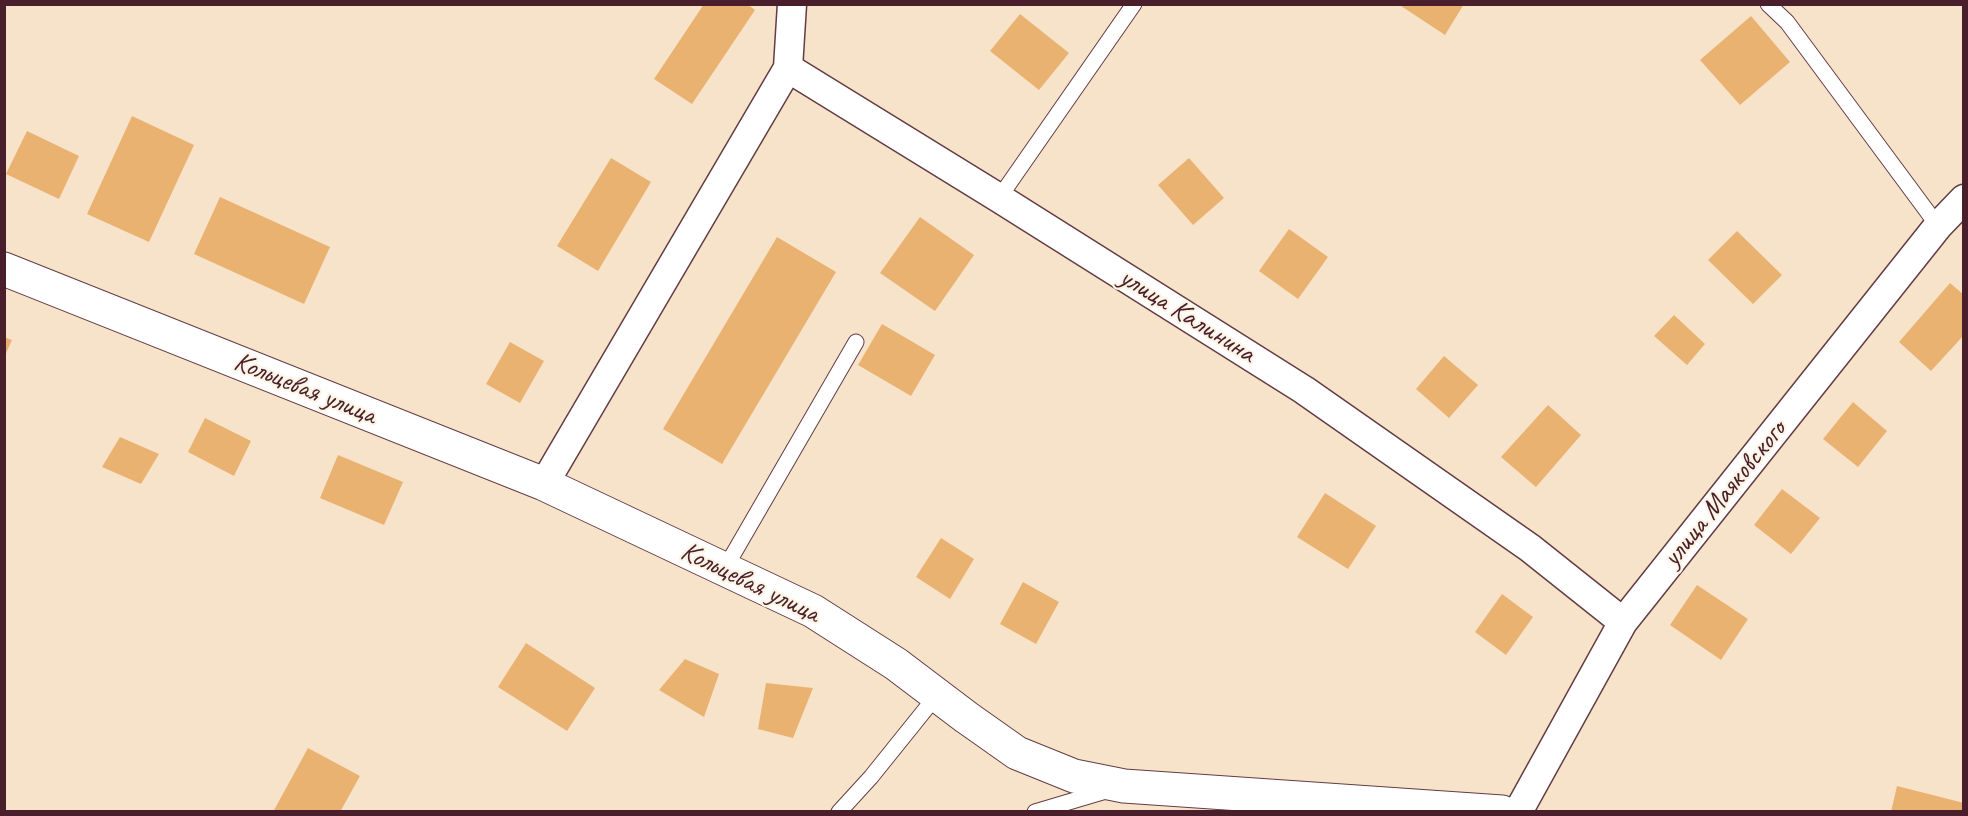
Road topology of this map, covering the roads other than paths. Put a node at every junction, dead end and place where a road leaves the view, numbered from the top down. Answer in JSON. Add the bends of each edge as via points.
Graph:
{"nodes":[{"id":1,"x":792,"y":4,"type":"edge"},
{"id":2,"x":1134,"y":4,"type":"edge"},
{"id":3,"x":1768,"y":4,"type":"edge"},
{"id":4,"x":788,"y":68,"type":"junction"},
{"id":5,"x":999,"y":198,"type":"junction"},
{"id":6,"x":1964,"y":199,"type":"edge"},
{"id":7,"x":1938,"y":226,"type":"junction"},
{"id":8,"x":4,"y":269,"type":"edge"},
{"id":9,"x":856,"y":342,"type":"dead end"},
{"id":10,"x":544,"y":484,"type":"junction"},
{"id":11,"x":724,"y":570,"type":"junction"},
{"id":12,"x":1623,"y":622,"type":"junction"},
{"id":13,"x":937,"y":695,"type":"junction"},
{"id":14,"x":1124,"y":786,"type":"junction"},
{"id":15,"x":1057,"y":808,"type":"edge"},
{"id":16,"x":839,"y":812,"type":"edge"},
{"id":17,"x":1035,"y":812,"type":"edge"},
{"id":18,"x":1502,"y":812,"type":"edge"},
{"id":19,"x":1518,"y":812,"type":"edge"}],
"edges":[{"from":1,"to":4,"type":"street"},
{"from":2,"to":5,"type":"lane"},
{"from":3,"to":7,"type":"lane","via":[[1787,22]]},
{"from":4,"to":5,"type":"street","name":"улица Калинина"},
{"from":4,"to":10,"type":"street"},
{"from":5,"to":12,"type":"street","name":"улица Калинина","via":[[1305,390],[1530,548]]},
{"from":6,"to":7,"type":"street","name":"улица Маяковского"},
{"from":7,"to":12,"type":"street","name":"улица Маяковского"},
{"from":8,"to":10,"type":"street","name":"Кольцевая улица"},
{"from":9,"to":11,"type":"lane"},
{"from":10,"to":11,"type":"street","name":"Кольцевая улица"},
{"from":11,"to":13,"type":"street","name":"Кольцевая улица","via":[[813,611]]},
{"from":12,"to":19,"type":"street","name":"улица Маяковского"},
{"from":13,"to":14,"type":"street","name":"Кольцевая улица","via":[[1017,753],[1074,776]]},
{"from":13,"to":16,"type":"lane"},
{"from":14,"to":15,"type":"lane"},
{"from":14,"to":18,"type":"street","name":"Кольцевая улица"},
{"from":15,"to":17,"type":"lane"}]}
